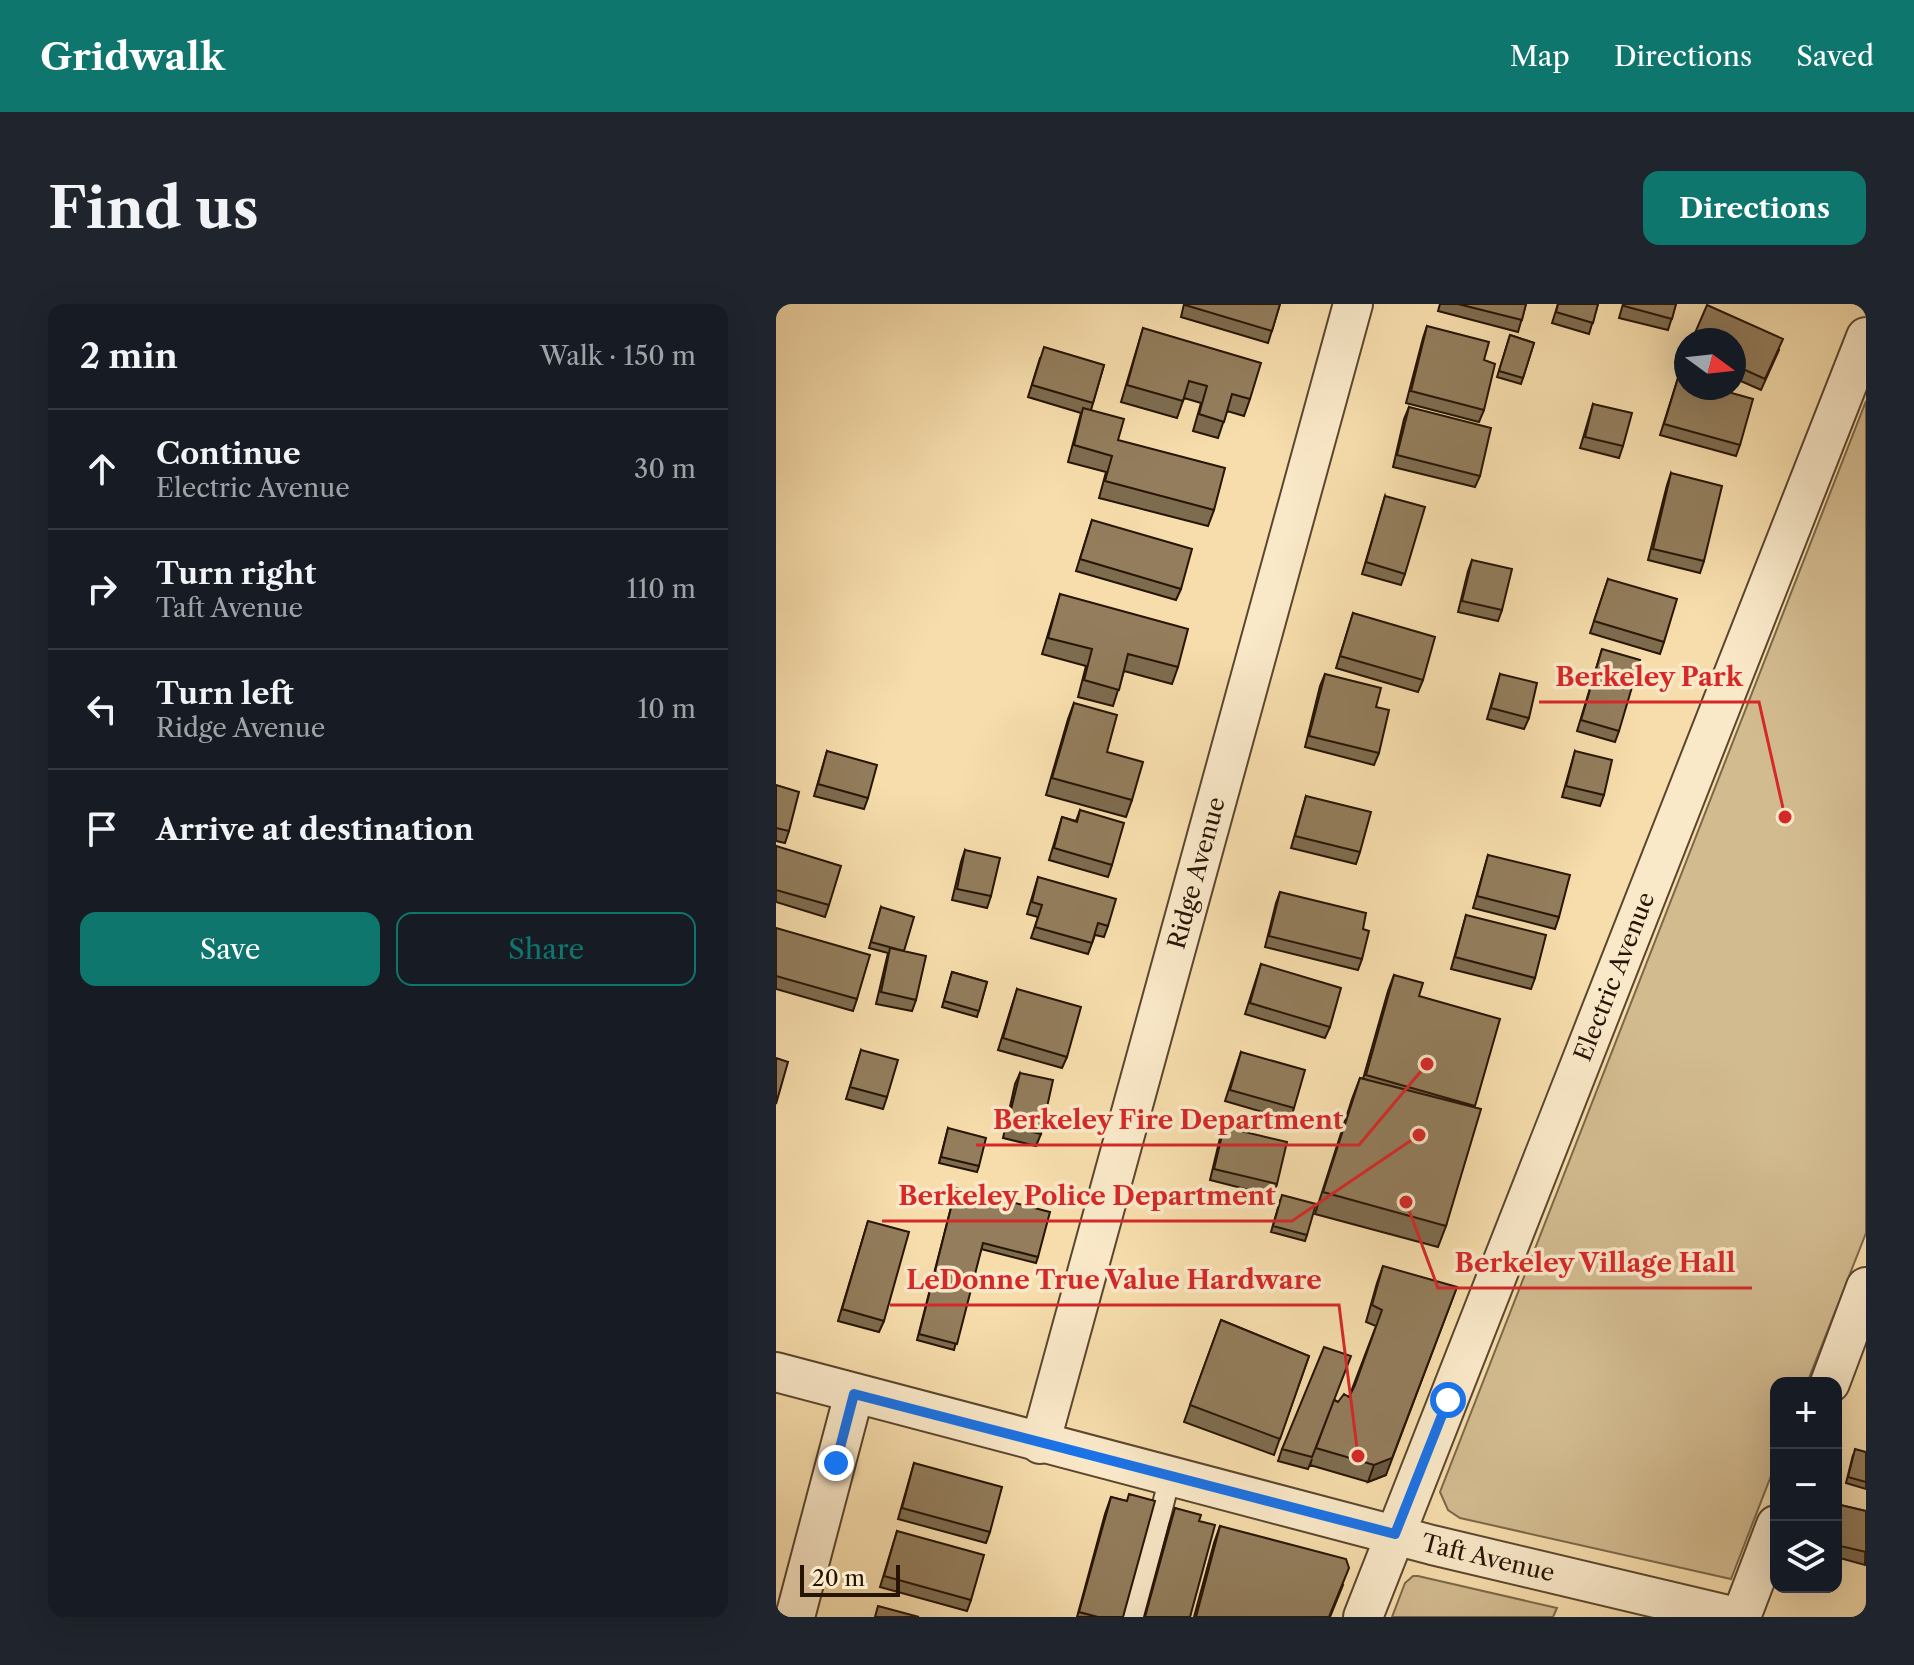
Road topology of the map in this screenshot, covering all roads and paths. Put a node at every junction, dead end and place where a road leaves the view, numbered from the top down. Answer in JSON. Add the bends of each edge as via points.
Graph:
{"nodes":[{"id":1,"x":1353,"y":304,"type":"edge"},
{"id":2,"x":1866,"y":337,"type":"edge"},
{"id":3,"x":1866,"y":1287,"type":"edge"},
{"id":4,"x":776,"y":1372,"type":"edge"},
{"id":5,"x":1832,"y":1377,"type":"edge"},
{"id":6,"x":854,"y":1394,"type":"junction"},
{"id":7,"x":1040,"y":1444,"type":"junction"},
{"id":8,"x":1170,"y":1477,"type":"junction"},
{"id":9,"x":1395,"y":1534,"type":"junction"},
{"id":10,"x":1770,"y":1540,"type":"edge"},
{"id":11,"x":795,"y":1617,"type":"edge"},
{"id":12,"x":1134,"y":1617,"type":"edge"},
{"id":13,"x":1363,"y":1617,"type":"edge"},
{"id":14,"x":1738,"y":1617,"type":"edge"}],
"edges":[{"from":1,"to":7,"type":"street","name":"Ridge Avenue"},
{"from":2,"to":9,"type":"street","name":"Electric Avenue"},
{"from":3,"to":5,"type":"street"},
{"from":4,"to":6,"type":"street","name":"Taft Avenue"},
{"from":6,"to":7,"type":"street","name":"Taft Avenue"},
{"from":6,"to":11,"type":"street"},
{"from":7,"to":8,"type":"street","name":"Taft Avenue"},
{"from":8,"to":9,"type":"street","name":"Taft Avenue"},
{"from":8,"to":12,"type":"lane"},
{"from":9,"to":13,"type":"street","name":"Electric Avenue"},
{"from":9,"to":14,"type":"street","name":"Taft Avenue"},
{"from":10,"to":14,"type":"street"}]}
